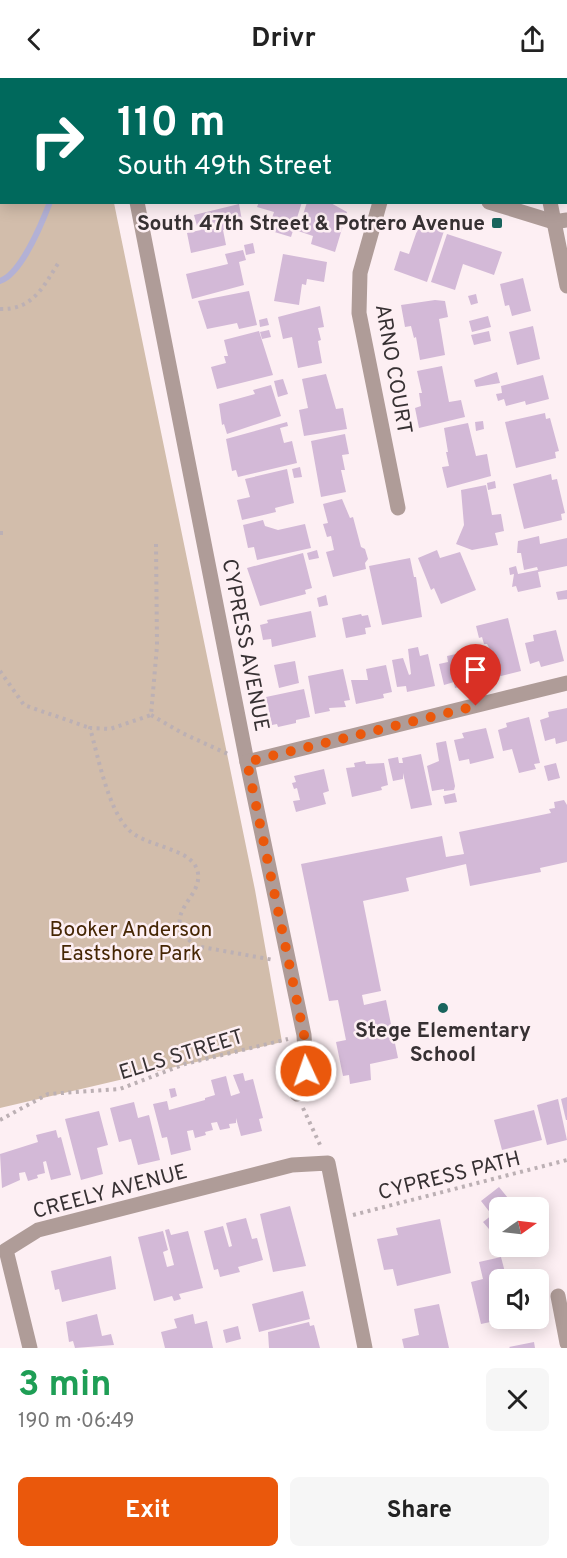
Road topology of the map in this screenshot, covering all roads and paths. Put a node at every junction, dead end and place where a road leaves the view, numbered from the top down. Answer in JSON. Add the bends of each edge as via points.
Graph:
{"nodes":[{"id":1,"x":137,"y":204,"type":"edge"},
{"id":2,"x":379,"y":204,"type":"edge"},
{"id":3,"x":497,"y":204,"type":"edge"},
{"id":4,"x":551,"y":204,"type":"edge"},
{"id":5,"x":561,"y":221,"type":"edge"},
{"id":6,"x":59,"y":262,"type":"dead end"},
{"id":7,"x":567,"y":286,"type":"edge"},
{"id":8,"x":0,"y":309,"type":"edge"},
{"id":9,"x":398,"y":508,"type":"dead end"},
{"id":10,"x":0,"y":533,"type":"edge"},
{"id":11,"x":6,"y":534,"type":"dead end"},
{"id":12,"x":156,"y":544,"type":"dead end"},
{"id":13,"x":0,"y":671,"type":"edge"},
{"id":14,"x":567,"y":683,"type":"edge"},
{"id":15,"x":151,"y":715,"type":"junction"},
{"id":16,"x":90,"y":728,"type":"junction"},
{"id":17,"x":247,"y":762,"type":"junction"},
{"id":18,"x":290,"y":963,"type":"junction"},
{"id":19,"x":304,"y":1035,"type":"junction"},
{"id":20,"x":297,"y":1094,"type":"joint"},
{"id":21,"x":0,"y":1120,"type":"edge"},
{"id":22,"x":567,"y":1160,"type":"edge"},
{"id":23,"x":328,"y":1163,"type":"junction"},
{"id":24,"x":339,"y":1218,"type":"junction"},
{"id":25,"x":558,"y":1296,"type":"dead end"},
{"id":26,"x":567,"y":1343,"type":"edge"},
{"id":27,"x":30,"y":1348,"type":"edge"},
{"id":28,"x":365,"y":1348,"type":"edge"}],
"edges":[{"from":1,"to":17,"type":"street","name":"CYPRESS AVENUE"},
{"from":2,"to":9,"type":"street","name":"ARNO COURT","via":[[360,273],[359,313]]},
{"from":3,"to":5,"type":"street"},
{"from":4,"to":5,"type":"street"},
{"from":5,"to":7,"type":"street"},
{"from":6,"to":8,"type":"path","via":[[36,296],[14,309]]},
{"from":10,"to":11,"type":"path"},
{"from":12,"to":15,"type":"path","via":[[157,646]]},
{"from":13,"to":16,"type":"path","via":[[24,705]]},
{"from":14,"to":17,"type":"street"},
{"from":15,"to":16,"type":"path","via":[[110,729]]},
{"from":15,"to":17,"type":"path"},
{"from":16,"to":18,"type":"path","via":[[116,808],[129,830],[186,857],[197,869],[198,885],[180,916],[189,941],[196,946]]},
{"from":17,"to":18,"type":"street","name":"CYPRESS AVENUE"},
{"from":18,"to":19,"type":"street","name":"CYPRESS AVENUE"},
{"from":19,"to":20,"type":"street","name":"CYPRESS AVENUE","via":[[306,1071]]},
{"from":19,"to":21,"type":"path","name":"ELLS STREET","via":[[186,1064],[120,1089],[48,1094]]},
{"from":20,"to":23,"type":"path"},
{"from":22,"to":24,"type":"path","name":"CYPRESS PATH"},
{"from":23,"to":24,"type":"street"},
{"from":23,"to":27,"type":"street","name":"CREELY AVENUE","via":[[292,1165],[38,1230],[6,1250]]},
{"from":24,"to":28,"type":"street"},
{"from":25,"to":26,"type":"street"}]}
